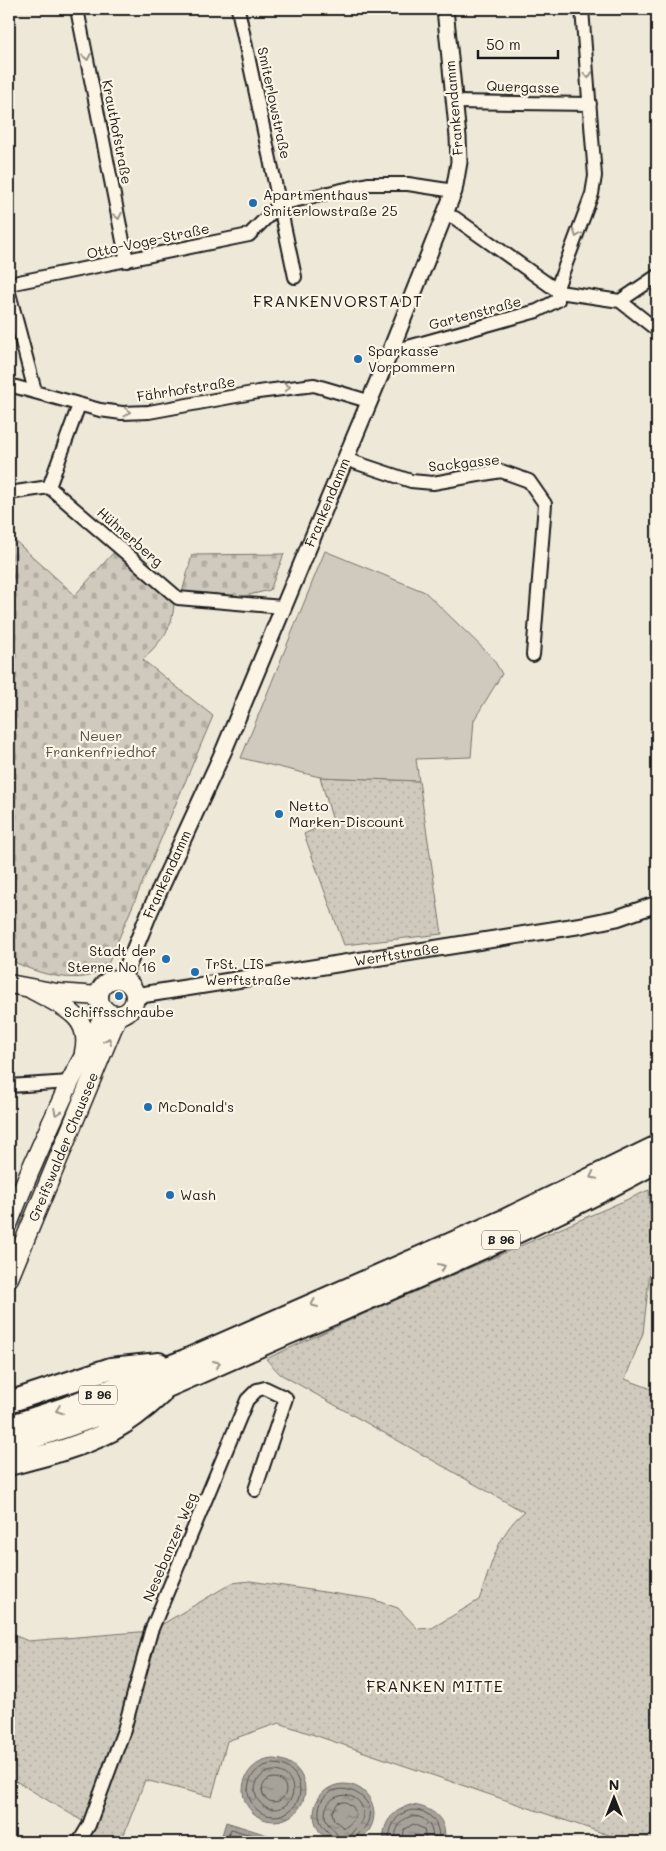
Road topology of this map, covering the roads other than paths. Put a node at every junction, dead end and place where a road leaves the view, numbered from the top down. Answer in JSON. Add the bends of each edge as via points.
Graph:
{"nodes":[{"id":1,"x":77,"y":9,"type":"edge"},
{"id":2,"x":238,"y":9,"type":"edge"},
{"id":3,"x":444,"y":9,"type":"edge"},
{"id":4,"x":582,"y":9,"type":"edge"},
{"id":5,"x":454,"y":102,"type":"junction"},
{"id":6,"x":590,"y":104,"type":"junction"},
{"id":7,"x":454,"y":191,"type":"junction"},
{"id":8,"x":280,"y":204,"type":"junction"},
{"id":9,"x":446,"y":215,"type":"junction"},
{"id":10,"x":127,"y":261,"type":"junction"},
{"id":11,"x":657,"y":276,"type":"edge"},
{"id":12,"x":295,"y":277,"type":"dead end"},
{"id":13,"x":9,"y":284,"type":"edge"},
{"id":14,"x":558,"y":292,"type":"junction"},
{"id":15,"x":9,"y":293,"type":"edge"},
{"id":16,"x":620,"y":301,"type":"junction"},
{"id":17,"x":657,"y":330,"type":"edge"},
{"id":18,"x":390,"y":352,"type":"junction"},
{"id":19,"x":9,"y":386,"type":"edge"},
{"id":20,"x":35,"y":391,"type":"junction"},
{"id":21,"x":368,"y":401,"type":"junction"},
{"id":22,"x":79,"y":404,"type":"junction"},
{"id":23,"x":345,"y":459,"type":"junction"},
{"id":24,"x":49,"y":487,"type":"junction"},
{"id":25,"x":9,"y":493,"type":"edge"},
{"id":26,"x":282,"y":607,"type":"junction"},
{"id":27,"x":533,"y":655,"type":"dead end"},
{"id":28,"x":657,"y":904,"type":"edge"},
{"id":29,"x":122,"y":980,"type":"junction"},
{"id":30,"x":9,"y":984,"type":"edge"},
{"id":31,"x":31,"y":989,"type":"junction"},
{"id":32,"x":135,"y":996,"type":"junction"},
{"id":33,"x":107,"y":1007,"type":"junction"},
{"id":34,"x":83,"y":1055,"type":"junction"},
{"id":35,"x":70,"y":1082,"type":"junction"},
{"id":36,"x":9,"y":1086,"type":"edge"},
{"id":37,"x":657,"y":1142,"type":"edge"},
{"id":38,"x":657,"y":1146,"type":"edge"},
{"id":39,"x":637,"y":1154,"type":"junction"},
{"id":40,"x":657,"y":1162,"type":"edge"},
{"id":41,"x":657,"y":1171,"type":"edge"},
{"id":42,"x":603,"y":1192,"type":"junction"},
{"id":43,"x":9,"y":1222,"type":"edge"},
{"id":44,"x":9,"y":1278,"type":"edge"},
{"id":45,"x":185,"y":1360,"type":"junction"},
{"id":46,"x":172,"y":1384,"type":"junction"},
{"id":47,"x":9,"y":1402,"type":"edge"},
{"id":48,"x":9,"y":1426,"type":"edge"},
{"id":49,"x":9,"y":1445,"type":"edge"},
{"id":50,"x":9,"y":1466,"type":"edge"},
{"id":51,"x":255,"y":1490,"type":"dead end"},
{"id":52,"x":79,"y":1842,"type":"edge"}],
"edges":[{"from":1,"to":10,"type":"street","name":"Krauthofstraße","one_way":true},
{"from":2,"to":8,"type":"street","name":"Smiterlowstraße"},
{"from":3,"to":5,"type":"street","name":"Frankendamm"},
{"from":4,"to":6,"type":"street","one_way":true},
{"from":5,"to":6,"type":"street","name":"Quergasse"},
{"from":5,"to":7,"type":"street","name":"Frankendamm","via":[[459,162]]},
{"from":6,"to":14,"type":"street","one_way":true,"via":[[594,185]]},
{"from":7,"to":8,"type":"street","via":[[408,184],[368,184]]},
{"from":7,"to":9,"type":"street","name":"Frankendamm"},
{"from":8,"to":10,"type":"street","name":"Otto-Voge-Straße","via":[[248,235]]},
{"from":8,"to":12,"type":"street"},
{"from":9,"to":14,"type":"street","via":[[455,218]]},
{"from":9,"to":18,"type":"street","name":"Frankendamm"},
{"from":10,"to":13,"type":"street","name":"Otto-Voge-Straße"},
{"from":11,"to":16,"type":"street"},
{"from":14,"to":16,"type":"street"},
{"from":14,"to":18,"type":"street","name":"Gartenstraße","via":[[558,300],[537,311]]},
{"from":15,"to":20,"type":"street"},
{"from":16,"to":17,"type":"street"},
{"from":18,"to":21,"type":"street","name":"Frankendamm"},
{"from":19,"to":20,"type":"street","name":"Fährhofstraße"},
{"from":20,"to":22,"type":"street","name":"Fährhofstraße"},
{"from":22,"to":21,"type":"street","name":"Fährhofstraße","one_way":true,"via":[[115,412],[149,412],[314,385]]},
{"from":21,"to":23,"type":"street","name":"Frankendamm"},
{"from":22,"to":24,"type":"street"},
{"from":23,"to":26,"type":"street","name":"Frankendamm"},
{"from":23,"to":27,"type":"street","name":"Sackgasse","via":[[411,481],[455,481],[501,471],[528,481],[545,504]]},
{"from":24,"to":25,"type":"street"},
{"from":24,"to":26,"type":"street","name":"Hühnerberg","via":[[178,598]]},
{"from":26,"to":29,"type":"street","name":"Frankendamm","via":[[224,750]]},
{"from":28,"to":32,"type":"street","name":"Werftstraße","via":[[617,918],[583,925]]},
{"from":29,"to":32,"type":"main road","via":[[131,986]]},
{"from":29,"to":33,"type":"main road","via":[[107,982]]},
{"from":30,"to":31,"type":"main road"},
{"from":31,"to":33,"type":"main road"},
{"from":31,"to":34,"type":"main road","via":[[81,1021],[87,1039]]},
{"from":32,"to":33,"type":"main road","via":[[130,1009]]},
{"from":33,"to":34,"type":"main road","name":"Greifswalder Chaussee","via":[[94,1039]]},
{"from":44,"to":33,"type":"main road","name":"Greifswalder Chaussee","one_way":true},
{"from":34,"to":35,"type":"main road","name":"Greifswalder Chaussee"},
{"from":35,"to":36,"type":"street"},
{"from":35,"to":43,"type":"main road","name":"Greifswalder Chaussee","one_way":true},
{"from":37,"to":39,"type":"main road"},
{"from":38,"to":39,"type":"highway","number":"B 96"},
{"from":39,"to":45,"type":"highway","number":"B 96","one_way":true,"via":[[504,1220]]},
{"from":40,"to":42,"type":"highway","number":"B 96"},
{"from":41,"to":42,"type":"main road"},
{"from":46,"to":42,"type":"highway","number":"B 96","one_way":true,"via":[[437,1269]]},
{"from":45,"to":47,"type":"highway","via":[[111,1368]]},
{"from":45,"to":48,"type":"highway","number":"B 96","one_way":true},
{"from":46,"to":49,"type":"highway","number":"B 96","via":[[73,1424]]},
{"from":46,"to":50,"type":"highway","via":[[136,1416],[111,1431]]},
{"from":51,"to":52,"type":"street","name":"Nesebanzer Weg","via":[[286,1398],[265,1388],[257,1390],[247,1400],[151,1631],[124,1730],[89,1825]]}]}
